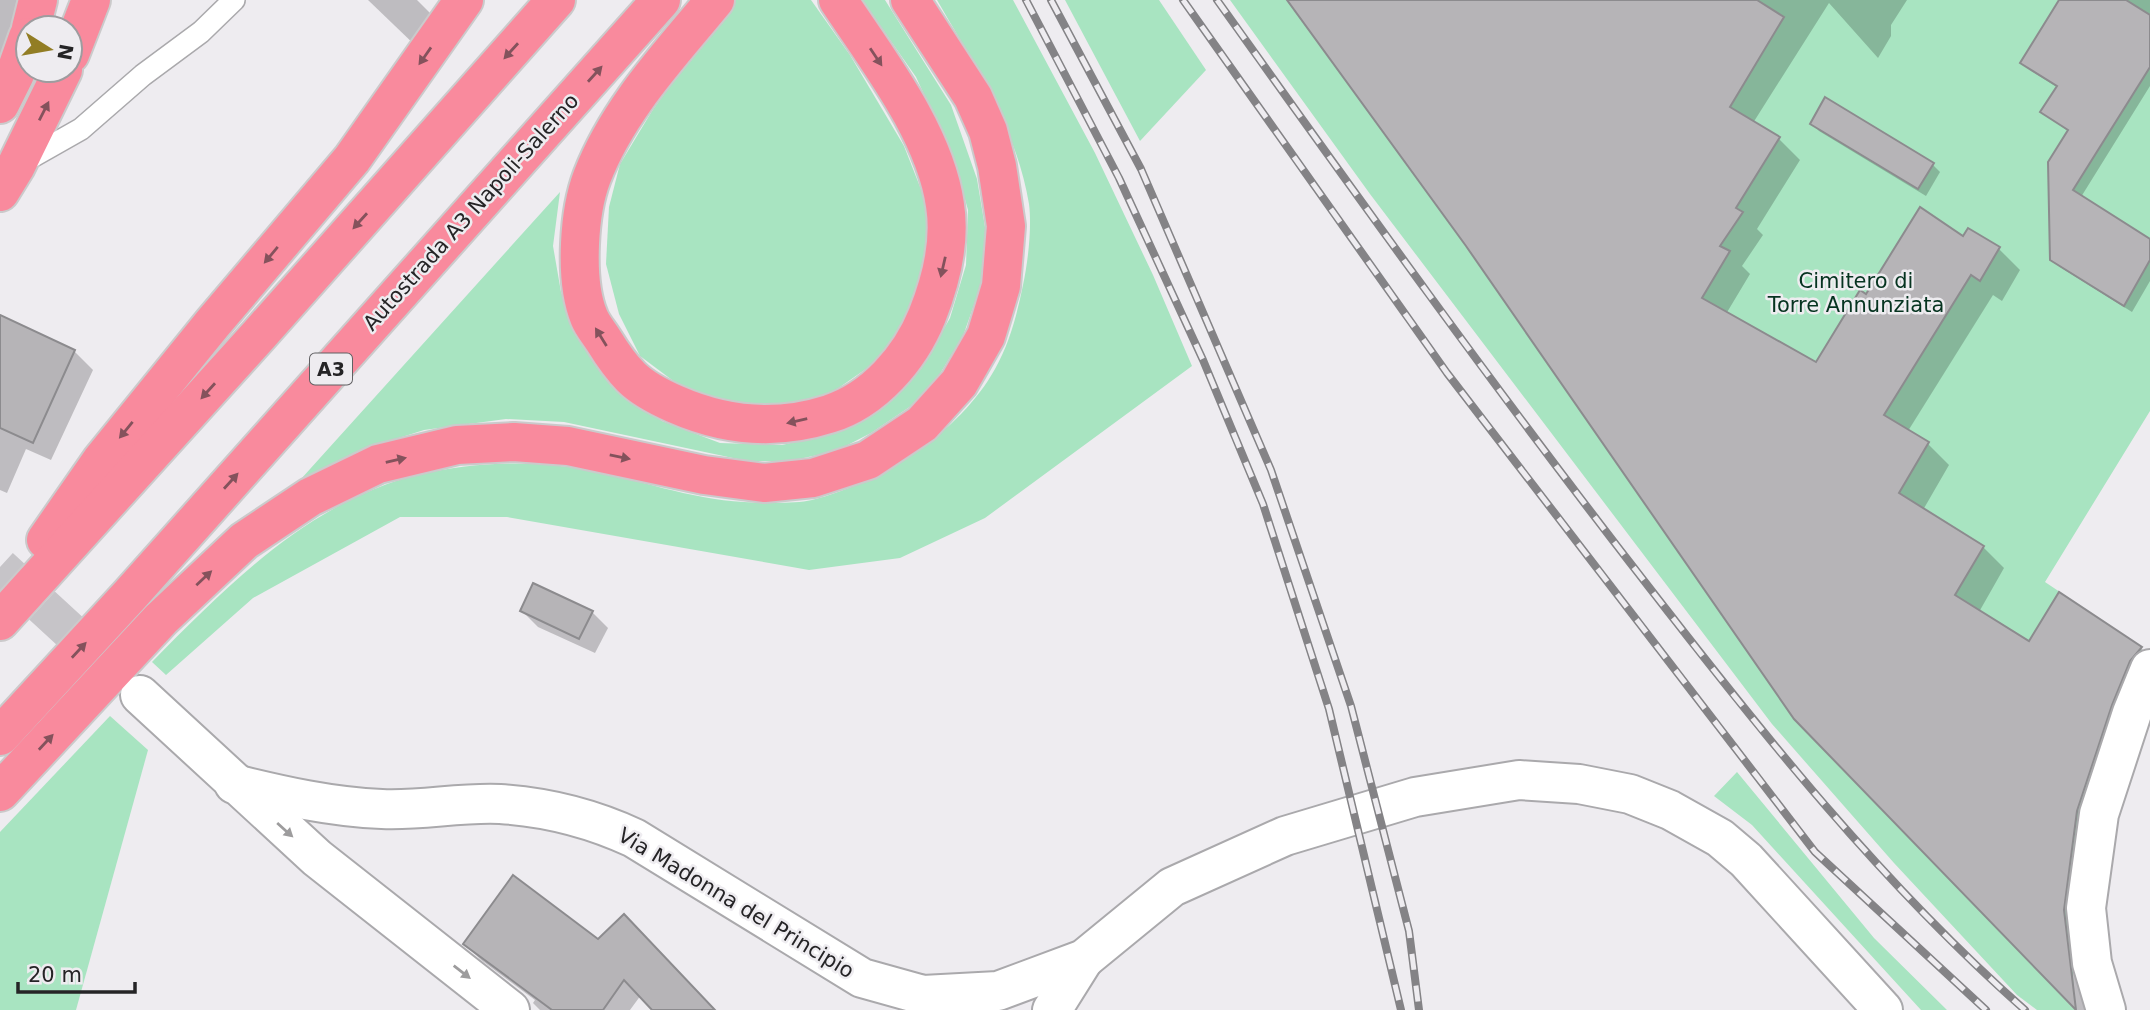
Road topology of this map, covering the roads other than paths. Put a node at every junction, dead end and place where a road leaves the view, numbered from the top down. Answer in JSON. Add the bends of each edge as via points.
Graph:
{"nodes":[{"id":1,"x":91,"y":0,"type":"edge"},
{"id":2,"x":213,"y":0,"type":"edge"},
{"id":3,"x":234,"y":0,"type":"edge"},
{"id":4,"x":464,"y":0,"type":"edge"},
{"id":5,"x":556,"y":0,"type":"edge"},
{"id":6,"x":661,"y":0,"type":"edge"},
{"id":7,"x":715,"y":0,"type":"edge"},
{"id":8,"x":838,"y":0,"type":"edge"},
{"id":9,"x":910,"y":0,"type":"edge"},
{"id":10,"x":84,"y":18,"type":"edge"},
{"id":11,"x":201,"y":32,"type":"junction"},
{"id":12,"x":14,"y":76,"type":"edge"},
{"id":13,"x":56,"y":84,"type":"edge"},
{"id":14,"x":0,"y":104,"type":"edge"},
{"id":15,"x":8,"y":179,"type":"edge"},
{"id":16,"x":0,"y":606,"type":"edge"},
{"id":17,"x":0,"y":621,"type":"edge"},
{"id":18,"x":2150,"y":669,"type":"edge"},
{"id":19,"x":140,"y":695,"type":"tunnel mouth"},
{"id":20,"x":0,"y":736,"type":"edge"},
{"id":21,"x":234,"y":784,"type":"junction"},
{"id":22,"x":0,"y":792,"type":"edge"},
{"id":23,"x":1084,"y":959,"type":"junction"},
{"id":24,"x":510,"y":1010,"type":"edge"},
{"id":25,"x":1052,"y":1010,"type":"edge"},
{"id":26,"x":1883,"y":1010,"type":"edge"},
{"id":27,"x":2106,"y":1010,"type":"edge"}],
"edges":[{"from":1,"to":10,"type":"highway"},
{"from":2,"to":11,"type":"lane"},
{"from":3,"to":11,"type":"lane"},
{"from":4,"to":16,"type":"highway","one_way":true,"via":[[352,159],[101,461]]},
{"from":5,"to":17,"type":"highway","one_way":true},
{"from":20,"to":6,"type":"highway","name":"Autostrada A3 Napoli-Salerno","number":"A3","one_way":true},
{"from":8,"to":7,"type":"highway","one_way":true,"via":[[902,95],[935,163],[946,206],[945,257],[920,332],[891,374],[831,414],[783,424],[742,424],[702,416],[657,396],[633,379],[589,316],[579,268],[581,221],[607,142],[638,95]]},
{"from":22,"to":9,"type":"highway","one_way":true,"via":[[161,619],[244,541],[310,498],[378,464],[457,445],[514,442],[568,446],[764,483],[813,478],[868,460],[922,424],[959,383],[986,336],[1001,286],[1006,226],[988,131],[973,97]]},
{"from":11,"to":15,"type":"lane","via":[[81,129]]},
{"from":12,"to":14,"type":"highway"},
{"from":15,"to":13,"type":"highway","one_way":true},
{"from":18,"to":27,"type":"street","via":[[2099,814],[2086,908],[2092,963]]},
{"from":19,"to":21,"type":"street"},
{"from":21,"to":23,"type":"street","name":"Via Madonna del Principio","via":[[316,804],[384,809],[498,804],[598,822],[634,838],[862,978],[923,995],[998,991]]},
{"from":21,"to":24,"type":"street","one_way":true,"via":[[317,858]]},
{"from":23,"to":25,"type":"street"},
{"from":23,"to":26,"type":"street","name":"Via Madonna del Principio","via":[[1172,887],[1285,836],[1415,797],[1519,780],[1579,784],[1630,794],[1720,838],[1746,860]]}]}
